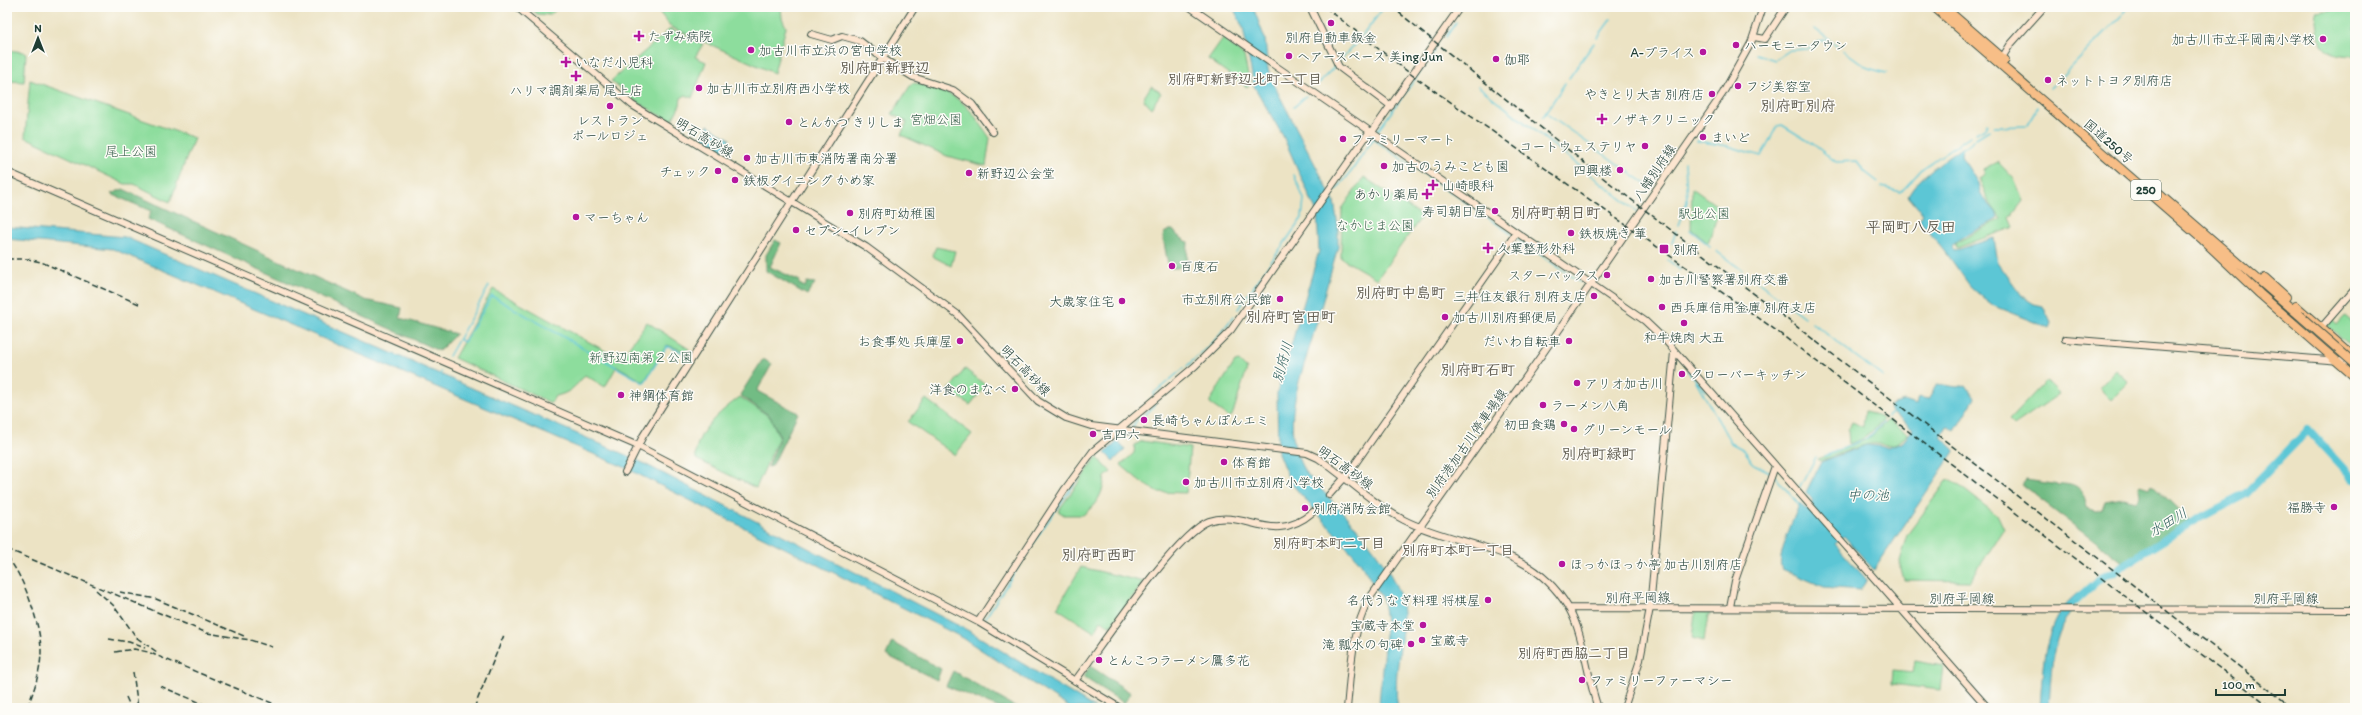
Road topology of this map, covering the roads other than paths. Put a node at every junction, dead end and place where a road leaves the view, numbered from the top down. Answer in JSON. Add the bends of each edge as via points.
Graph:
{"nodes":[{"id":1,"x":517,"y":7,"type":"edge"},
{"id":2,"x":915,"y":7,"type":"edge"},
{"id":3,"x":1190,"y":7,"type":"edge"},
{"id":4,"x":1310,"y":7,"type":"edge"},
{"id":5,"x":1460,"y":7,"type":"edge"},
{"id":6,"x":1763,"y":7,"type":"edge"},
{"id":7,"x":1786,"y":7,"type":"edge"},
{"id":8,"x":1929,"y":7,"type":"edge"},
{"id":9,"x":1934,"y":7,"type":"edge"},
{"id":10,"x":1944,"y":7,"type":"edge"},
{"id":11,"x":2044,"y":7,"type":"edge"},
{"id":12,"x":1963,"y":32,"type":"junction"},
{"id":13,"x":811,"y":34,"type":"dead end"},
{"id":14,"x":1754,"y":38,"type":"junction"},
{"id":15,"x":882,"y":58,"type":"junction"},
{"id":16,"x":2001,"y":59,"type":"junction"},
{"id":17,"x":1391,"y":106,"type":"junction"},
{"id":18,"x":992,"y":132,"type":"dead end"},
{"id":19,"x":1373,"y":133,"type":"junction"},
{"id":20,"x":7,"y":172,"type":"edge"},
{"id":21,"x":791,"y":202,"type":"junction"},
{"id":22,"x":1514,"y":235,"type":"junction"},
{"id":23,"x":2208,"y":236,"type":"junction"},
{"id":24,"x":1590,"y":282,"type":"junction"},
{"id":25,"x":2355,"y":289,"type":"edge"},
{"id":26,"x":2321,"y":328,"type":"junction"},
{"id":27,"x":2064,"y":339,"type":"dead end"},
{"id":28,"x":1674,"y":352,"type":"junction"},
{"id":29,"x":2355,"y":358,"type":"edge"},
{"id":30,"x":2335,"y":360,"type":"junction"},
{"id":31,"x":2355,"y":363,"type":"edge"},
{"id":32,"x":2355,"y":377,"type":"edge"},
{"id":33,"x":1118,"y":429,"type":"junction"},
{"id":34,"x":638,"y":446,"type":"junction"},
{"id":35,"x":1775,"y":466,"type":"junction"},
{"id":36,"x":625,"y":472,"type":"dead end"},
{"id":37,"x":1345,"y":478,"type":"junction"},
{"id":38,"x":1329,"y":495,"type":"dead end"},
{"id":39,"x":1313,"y":512,"type":"dead end"},
{"id":40,"x":1421,"y":526,"type":"junction"},
{"id":41,"x":1569,"y":608,"type":"junction"},
{"id":42,"x":1650,"y":608,"type":"junction"},
{"id":43,"x":1730,"y":608,"type":"junction"},
{"id":44,"x":1900,"y":609,"type":"junction"},
{"id":45,"x":2355,"y":610,"type":"edge"},
{"id":46,"x":978,"y":622,"type":"junction"},
{"id":47,"x":1075,"y":681,"type":"junction"},
{"id":48,"x":1120,"y":708,"type":"edge"},
{"id":49,"x":1347,"y":708,"type":"edge"},
{"id":50,"x":1598,"y":708,"type":"edge"},
{"id":51,"x":1624,"y":708,"type":"edge"},
{"id":52,"x":1988,"y":708,"type":"edge"}],
"edges":[{"from":1,"to":21,"type":"street","name":"明石高砂線","via":[[623,99]]},
{"from":2,"to":15,"type":"street"},
{"from":3,"to":19,"type":"street"},
{"from":4,"to":17,"type":"street","via":[[1339,67]]},
{"from":5,"to":17,"type":"street"},
{"from":6,"to":14,"type":"street","name":"八幡別府線"},
{"from":7,"to":14,"type":"street","via":[[1765,39]]},
{"from":8,"to":12,"type":"highway","number":"250"},
{"from":9,"to":12,"type":"highway","name":"国道250号","number":"250"},
{"from":10,"to":16,"type":"highway","name":"国道250号","number":"250"},
{"from":11,"to":16,"type":"street"},
{"from":12,"to":16,"type":"highway","name":"国道250号","number":"250"},
{"from":13,"to":15,"type":"street","via":[[832,40],[842,36],[850,37],[860,41]]},
{"from":14,"to":24,"type":"street","name":"八幡別府線","via":[[1741,64]]},
{"from":15,"to":18,"type":"street","via":[[914,77],[946,86],[960,94],[972,104]]},
{"from":15,"to":21,"type":"street"},
{"from":16,"to":23,"type":"highway","name":"国道250号","number":"250"},
{"from":16,"to":30,"type":"highway","name":"国道250号","number":"250"},
{"from":17,"to":19,"type":"street"},
{"from":19,"to":22,"type":"street"},
{"from":19,"to":33,"type":"street","via":[[1330,186],[1231,330],[1217,345]]},
{"from":20,"to":34,"type":"street"},
{"from":21,"to":33,"type":"street","name":"明石高砂線","via":[[866,247],[953,311],[1031,395],[1049,409],[1079,424]]},
{"from":21,"to":34,"type":"street"},
{"from":22,"to":24,"type":"street"},
{"from":22,"to":37,"type":"street"},
{"from":23,"to":26,"type":"highway","number":"250","via":[[2229,248]]},
{"from":23,"to":31,"type":"highway","name":"国道250号","number":"250","bridge":true},
{"from":24,"to":28,"type":"street","via":[[1645,321]]},
{"from":24,"to":40,"type":"street","name":"別府港加古川停車場線","via":[[1543,354]]},
{"from":25,"to":26,"type":"street"},
{"from":26,"to":29,"type":"highway","number":"250"},
{"from":27,"to":30,"type":"street"},
{"from":28,"to":35,"type":"street"},
{"from":28,"to":42,"type":"street"},
{"from":30,"to":31,"type":"street"},
{"from":30,"to":32,"type":"highway","name":"国道250号","number":"250"},
{"from":33,"to":37,"type":"street","name":"明石高砂線","via":[[1300,451],[1318,458]]},
{"from":33,"to":46,"type":"street","via":[[1093,451],[1065,489]]},
{"from":34,"to":36,"type":"street"},
{"from":34,"to":46,"type":"street"},
{"from":35,"to":43,"type":"street","via":[[1735,582]]},
{"from":35,"to":44,"type":"street"},
{"from":37,"to":38,"type":"street"},
{"from":37,"to":40,"type":"street","name":"明石高砂線","via":[[1387,510]]},
{"from":39,"to":47,"type":"street","via":[[1303,521],[1290,526],[1262,527],[1222,520],[1201,524],[1151,579]]},
{"from":40,"to":41,"type":"street","name":"明石高砂線","via":[[1499,552],[1527,565],[1548,581]]},
{"from":40,"to":49,"type":"street","name":"別府港加古川停車場線","via":[[1366,606],[1355,636]]},
{"from":41,"to":42,"type":"street","name":"別府平岡線"},
{"from":41,"to":50,"type":"street","name":"明石高砂線"},
{"from":42,"to":43,"type":"street","name":"別府平岡線"},
{"from":42,"to":51,"type":"street","via":[[1640,660]]},
{"from":43,"to":44,"type":"street","name":"別府平岡線"},
{"from":44,"to":45,"type":"street","name":"別府平岡線"},
{"from":44,"to":52,"type":"street"},
{"from":46,"to":47,"type":"street"},
{"from":47,"to":48,"type":"street"}]}
